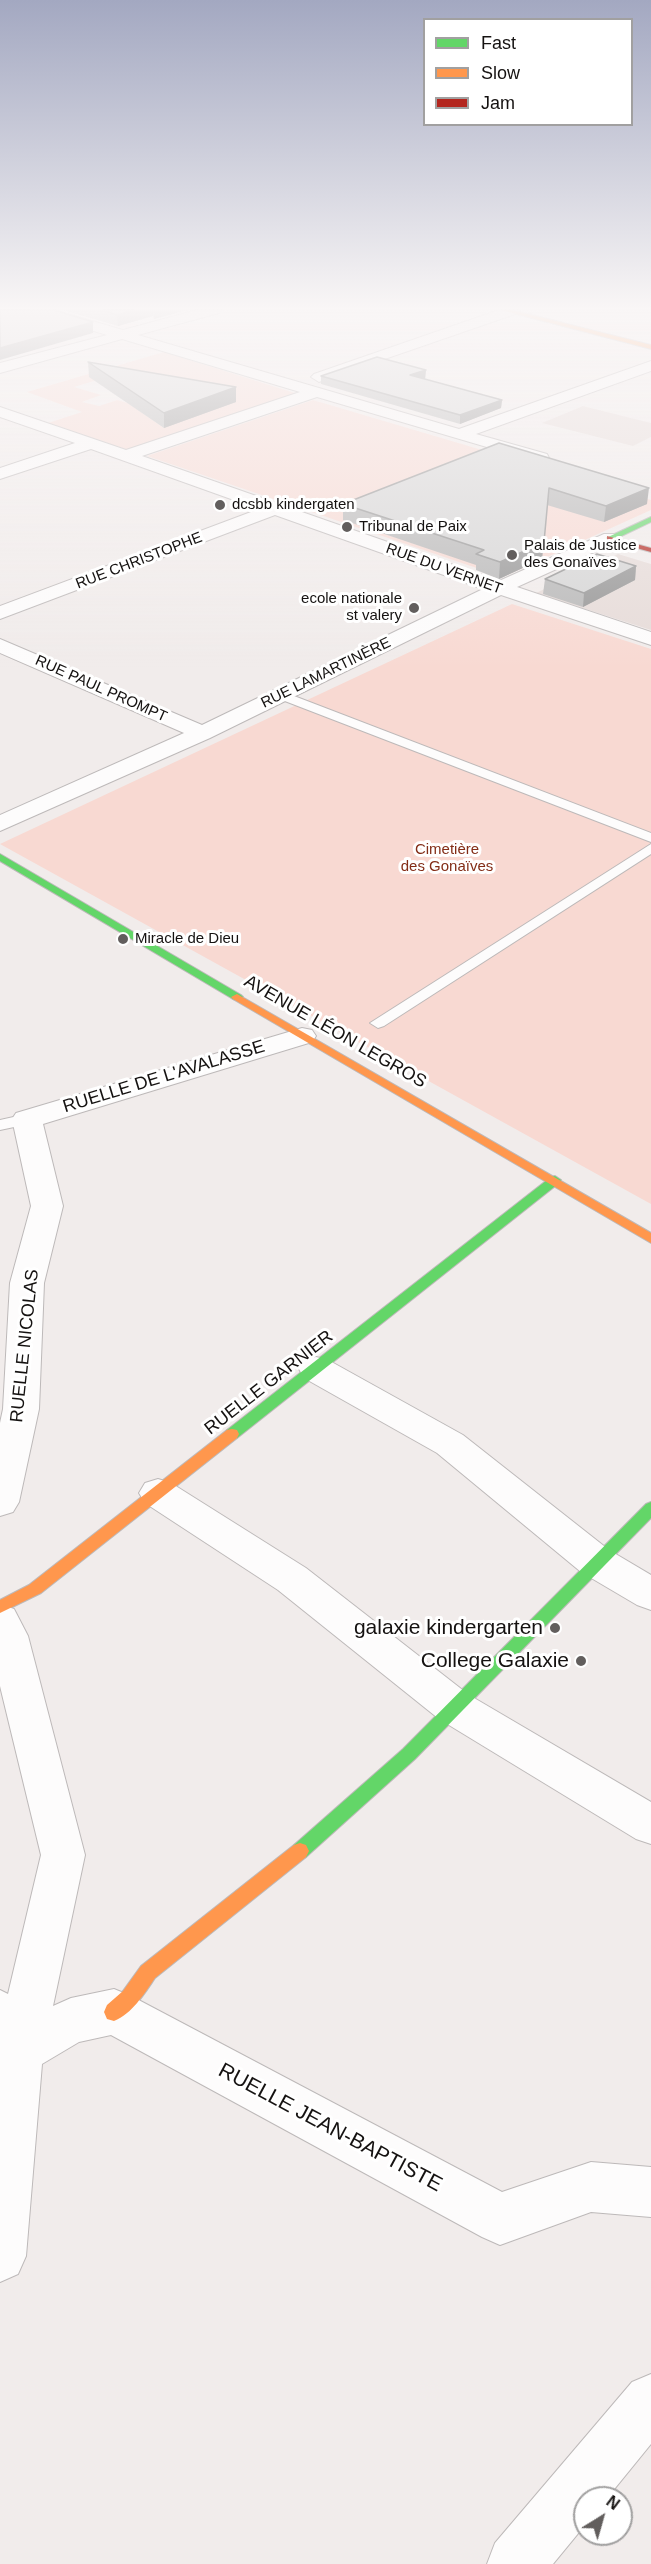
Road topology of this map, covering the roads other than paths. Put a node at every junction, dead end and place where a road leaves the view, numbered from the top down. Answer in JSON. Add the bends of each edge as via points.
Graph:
{"nodes":[{"id":1,"x":52,"y":430,"type":"edge"},
{"id":2,"x":203,"y":430,"type":"edge"},
{"id":3,"x":450,"y":430,"type":"edge"},
{"id":4,"x":471,"y":430,"type":"edge"},
{"id":5,"x":462,"y":433,"type":"junction"},
{"id":6,"x":92,"y":443,"type":"junction"},
{"id":7,"x":127,"y":455,"type":"junction"},
{"id":8,"x":551,"y":461,"type":"edge"},
{"id":9,"x":0,"y":474,"type":"edge"},
{"id":10,"x":278,"y":508,"type":"junction"},
{"id":11,"x":651,"y":519,"type":"edge"},
{"id":12,"x":610,"y":538,"type":"junction"},
{"id":13,"x":651,"y":550,"type":"edge"},
{"id":14,"x":498,"y":589,"type":"junction"},
{"id":15,"x":0,"y":613,"type":"edge"},
{"id":16,"x":651,"y":639,"type":"edge"},
{"id":17,"x":0,"y":645,"type":"edge"},
{"id":18,"x":281,"y":695,"type":"junction"},
{"id":19,"x":202,"y":733,"type":"junction"},
{"id":20,"x":0,"y":824,"type":"edge"},
{"id":21,"x":651,"y":838,"type":"edge"},
{"id":22,"x":651,"y":848,"type":"edge"},
{"id":23,"x":0,"y":857,"type":"edge"},
{"id":24,"x":378,"y":1023,"type":"dead end"},
{"id":25,"x":302,"y":1036,"type":"junction"},
{"id":26,"x":14,"y":1122,"type":"edge"},
{"id":27,"x":555,"y":1180,"type":"junction"},
{"id":28,"x":651,"y":1239,"type":"edge"},
{"id":29,"x":316,"y":1369,"type":"junction"},
{"id":30,"x":158,"y":1493,"type":"junction"},
{"id":31,"x":0,"y":1502,"type":"edge"},
{"id":32,"x":651,"y":1508,"type":"edge"},
{"id":33,"x":595,"y":1561,"type":"junction"},
{"id":34,"x":651,"y":1594,"type":"edge"},
{"id":35,"x":0,"y":1607,"type":"edge"},
{"id":36,"x":0,"y":1620,"type":"edge"},
{"id":37,"x":454,"y":1707,"type":"junction"},
{"id":38,"x":651,"y":1825,"type":"edge"},
{"id":39,"x":114,"y":2012,"type":"junction"},
{"id":40,"x":10,"y":2032,"type":"edge"},
{"id":41,"x":651,"y":2192,"type":"edge"},
{"id":42,"x":0,"y":2256,"type":"edge"},
{"id":43,"x":651,"y":2401,"type":"edge"},
{"id":44,"x":516,"y":2564,"type":"edge"}],
"edges":[{"from":1,"to":6,"type":"street","name":"RUE DU VERNET"},
{"from":2,"to":7,"type":"street"},
{"from":3,"to":5,"type":"street"},
{"from":4,"to":5,"type":"street"},
{"from":5,"to":8,"type":"street"},
{"from":6,"to":7,"type":"street","name":"RUE DU VERNET"},
{"from":6,"to":9,"type":"street"},
{"from":7,"to":10,"type":"street","name":"RUE DU VERNET"},
{"from":10,"to":14,"type":"street","name":"RUE DU VERNET"},
{"from":10,"to":15,"type":"street","name":"RUE CHRISTOPHE"},
{"from":11,"to":12,"type":"street","name":"RUE LAMARTINÈRE"},
{"from":12,"to":13,"type":"street"},
{"from":12,"to":14,"type":"street","name":"RUE LAMARTINÈRE"},
{"from":14,"to":16,"type":"street","name":"RUE DU VERNET"},
{"from":14,"to":18,"type":"street","name":"RUE LAMARTINÈRE"},
{"from":17,"to":19,"type":"street","name":"RUE PAUL PROMPT"},
{"from":18,"to":19,"type":"street","name":"RUE LAMARTINÈRE"},
{"from":18,"to":21,"type":"lane"},
{"from":19,"to":20,"type":"street","name":"RUE LAMARTINÈRE"},
{"from":22,"to":24,"type":"lane"},
{"from":23,"to":25,"type":"street","name":"AVENUE LÉON LEGROS"},
{"from":25,"to":26,"type":"street","name":"RUELLE DE L'AVALASSE"},
{"from":25,"to":27,"type":"street","name":"AVENUE LÉON LEGROS"},
{"from":26,"to":31,"type":"street","name":"RUELLE NICOLAS","via":[[46,1206],[27,1283],[21,1409]]},
{"from":27,"to":28,"type":"street","name":"AVENUE LÉON LEGROS"},
{"from":27,"to":29,"type":"street","name":"RUELLE GARNIER"},
{"from":29,"to":30,"type":"street","name":"RUELLE GARNIER"},
{"from":29,"to":33,"type":"street","via":[[450,1444]]},
{"from":30,"to":35,"type":"street","name":"RUELLE GARNIER","via":[[35,1589]]},
{"from":30,"to":37,"type":"street","via":[[292,1579]]},
{"from":32,"to":33,"type":"street"},
{"from":33,"to":34,"type":"street"},
{"from":33,"to":37,"type":"street"},
{"from":36,"to":40,"type":"street","via":[[8,1636],[63,1856]]},
{"from":37,"to":38,"type":"street"},
{"from":37,"to":39,"type":"street","via":[[305,1848],[148,1972]]},
{"from":39,"to":40,"type":"street"},
{"from":39,"to":41,"type":"street","name":"RUELLE JEAN-BAPTISTE","via":[[500,2219],[591,2187]]},
{"from":40,"to":42,"type":"street"},
{"from":43,"to":44,"type":"street"}]}
